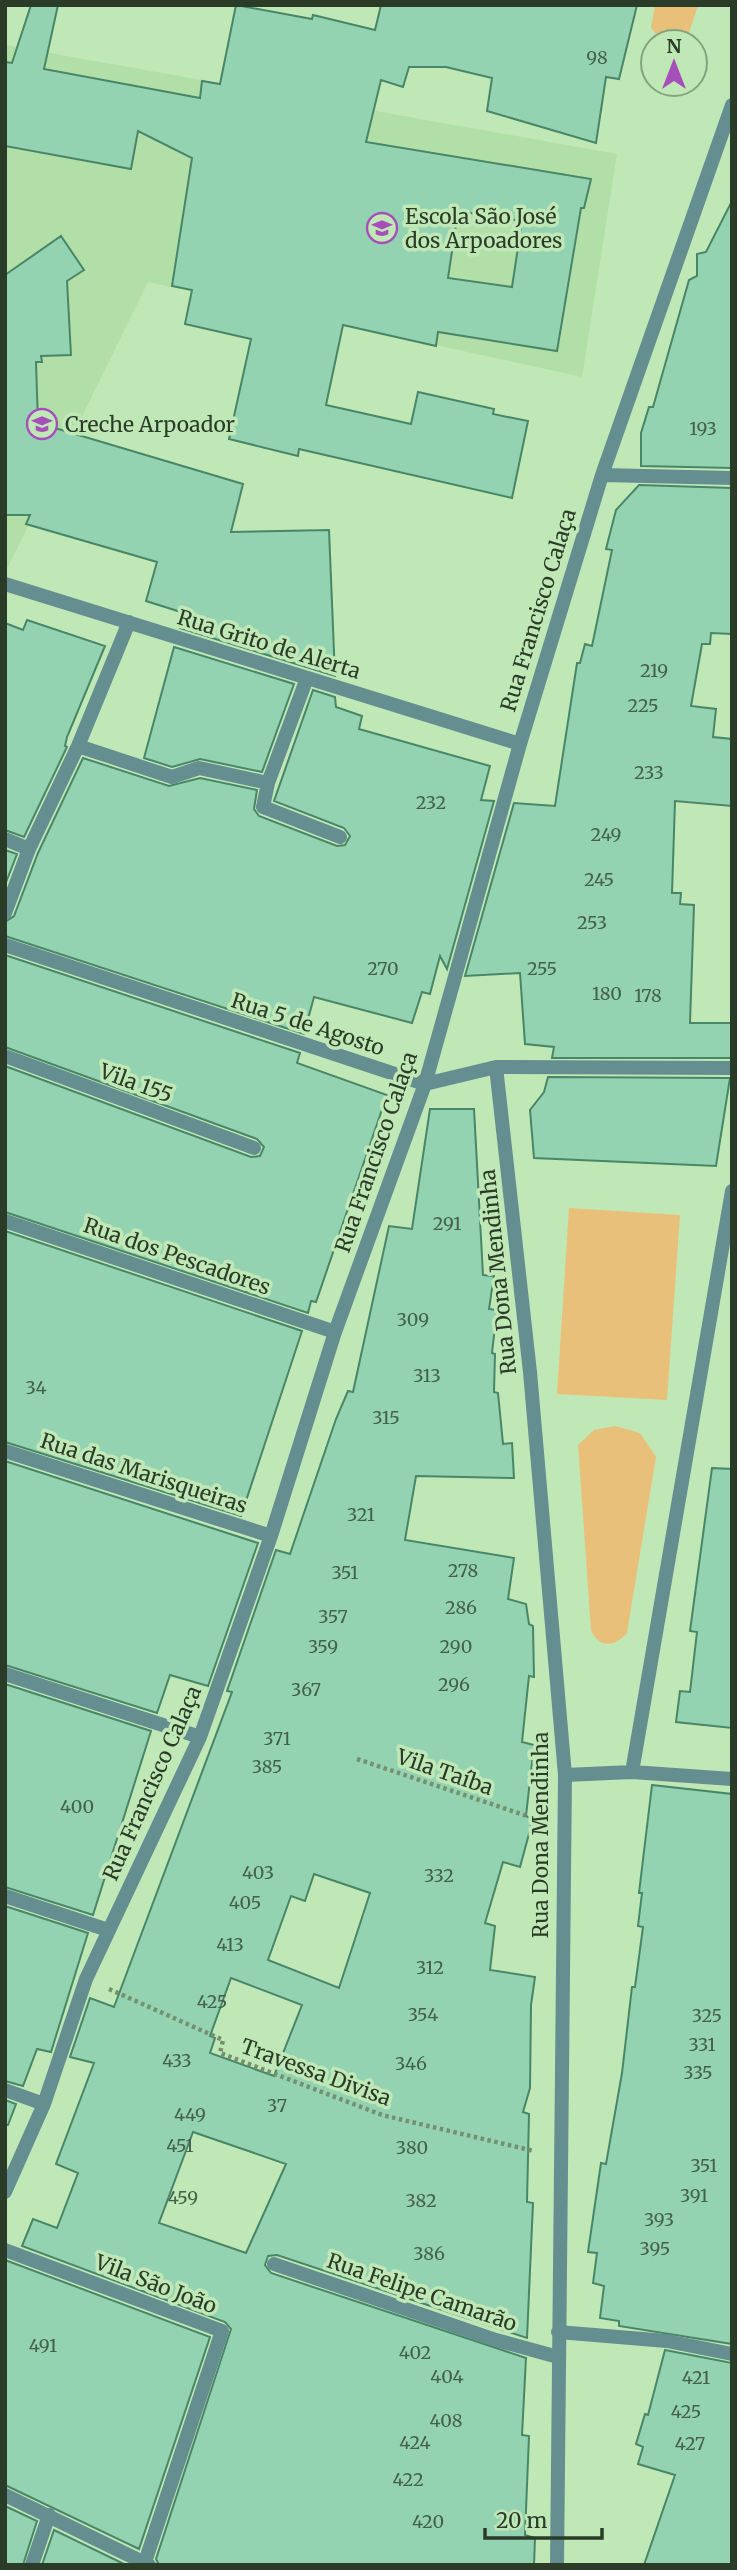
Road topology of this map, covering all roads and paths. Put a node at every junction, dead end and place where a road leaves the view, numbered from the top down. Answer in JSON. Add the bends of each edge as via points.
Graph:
{"nodes":[{"id":1,"x":732,"y":105,"type":"edge"},
{"id":2,"x":726,"y":140,"type":"edge"},
{"id":3,"x":602,"y":475,"type":"junction"},
{"id":4,"x":732,"y":478,"type":"edge"},
{"id":5,"x":5,"y":584,"type":"edge"},
{"id":6,"x":130,"y":622,"type":"junction"},
{"id":7,"x":307,"y":678,"type":"junction"},
{"id":8,"x":520,"y":744,"type":"junction"},
{"id":9,"x":78,"y":746,"type":"junction"},
{"id":10,"x":268,"y":783,"type":"junction"},
{"id":11,"x":340,"y":837,"type":"dead end"},
{"id":12,"x":5,"y":839,"type":"edge"},
{"id":13,"x":29,"y":849,"type":"junction"},
{"id":14,"x":5,"y":913,"type":"edge"},
{"id":15,"x":5,"y":945,"type":"edge"},
{"id":16,"x":5,"y":1056,"type":"edge"},
{"id":17,"x":496,"y":1067,"type":"junction"},
{"id":18,"x":732,"y":1068,"type":"edge"},
{"id":19,"x":425,"y":1084,"type":"junction"},
{"id":20,"x":254,"y":1148,"type":"dead end"},
{"id":21,"x":732,"y":1191,"type":"edge"},
{"id":22,"x":5,"y":1221,"type":"edge"},
{"id":23,"x":335,"y":1332,"type":"junction"},
{"id":24,"x":5,"y":1451,"type":"edge"},
{"id":25,"x":271,"y":1536,"type":"junction"},
{"id":26,"x":5,"y":1674,"type":"edge"},
{"id":27,"x":200,"y":1737,"type":"junction"},
{"id":28,"x":357,"y":1759,"type":"dead end"},
{"id":29,"x":632,"y":1772,"type":"junction"},
{"id":30,"x":565,"y":1774,"type":"junction"},
{"id":31,"x":732,"y":1779,"type":"edge"},
{"id":32,"x":563,"y":1828,"type":"junction"},
{"id":33,"x":5,"y":1896,"type":"edge"},
{"id":34,"x":108,"y":1930,"type":"junction"},
{"id":35,"x":86,"y":1979,"type":"junction"},
{"id":36,"x":5,"y":2090,"type":"edge"},
{"id":37,"x":44,"y":2104,"type":"junction"},
{"id":38,"x":559,"y":2157,"type":"junction"},
{"id":39,"x":5,"y":2192,"type":"edge"},
{"id":40,"x":5,"y":2250,"type":"edge"},
{"id":41,"x":274,"y":2264,"type":"dead end"},
{"id":42,"x":558,"y":2332,"type":"junction"},
{"id":43,"x":732,"y":2354,"type":"edge"},
{"id":44,"x":558,"y":2357,"type":"junction"},
{"id":45,"x":5,"y":2495,"type":"edge"},
{"id":46,"x":49,"y":2515,"type":"junction"},
{"id":47,"x":147,"y":2563,"type":"edge"},
{"id":48,"x":32,"y":2565,"type":"edge"},
{"id":49,"x":557,"y":2565,"type":"edge"}],
"edges":[{"from":1,"to":2,"type":"street","name":"Rua Francisco Calaça"},
{"from":2,"to":3,"type":"street","name":"Rua Francisco Calaça"},
{"from":3,"to":4,"type":"street"},
{"from":3,"to":8,"type":"street","name":"Rua Francisco Calaça"},
{"from":5,"to":6,"type":"street","name":"Rua Grito de Alerta"},
{"from":6,"to":7,"type":"street","name":"Rua Grito de Alerta"},
{"from":6,"to":9,"type":"street"},
{"from":7,"to":8,"type":"street","name":"Rua Grito de Alerta"},
{"from":7,"to":10,"type":"street"},
{"from":8,"to":19,"type":"street","name":"Rua Francisco Calaça"},
{"from":9,"to":10,"type":"street","via":[[172,777],[199,768]]},
{"from":9,"to":13,"type":"street"},
{"from":10,"to":11,"type":"street","via":[[263,807]]},
{"from":12,"to":13,"type":"street"},
{"from":13,"to":14,"type":"street"},
{"from":15,"to":19,"type":"street","name":"Rua 5 de Agosto"},
{"from":16,"to":20,"type":"street","name":"Vila 155"},
{"from":17,"to":18,"type":"street"},
{"from":17,"to":19,"type":"street"},
{"from":17,"to":30,"type":"street","name":"Rua Dona Mendinha","via":[[530,1372]]},
{"from":19,"to":23,"type":"street","name":"Rua Francisco Calaça"},
{"from":21,"to":29,"type":"street"},
{"from":22,"to":23,"type":"street","name":"Rua dos Pescadores"},
{"from":23,"to":25,"type":"street","name":"Rua Francisco Calaça"},
{"from":24,"to":25,"type":"street","name":"Rua das Marisqueiras"},
{"from":25,"to":27,"type":"street","name":"Rua Francisco Calaça"},
{"from":26,"to":27,"type":"street"},
{"from":27,"to":34,"type":"street","name":"Rua Francisco Calaça"},
{"from":28,"to":32,"type":"path","name":"Vila Taíba"},
{"from":29,"to":30,"type":"street"},
{"from":29,"to":31,"type":"street"},
{"from":30,"to":32,"type":"street","name":"Rua Dona Mendinha"},
{"from":32,"to":38,"type":"street","name":"Rua Dona Mendinha"},
{"from":33,"to":34,"type":"street"},
{"from":34,"to":35,"type":"street","name":"Rua Francisco Calaça"},
{"from":35,"to":37,"type":"street","name":"Rua Francisco Calaça"},
{"from":35,"to":38,"type":"path","name":"Travessa Divisa","via":[[223,2040],[220,2053],[370,2110]]},
{"from":36,"to":37,"type":"street"},
{"from":37,"to":39,"type":"street","name":"Rua Francisco Calaça"},
{"from":38,"to":42,"type":"street","name":"Rua Dona Mendinha"},
{"from":40,"to":47,"type":"street","name":"Vila São João","via":[[222,2332]]},
{"from":41,"to":44,"type":"street","name":"Rua Felipe Camarão"},
{"from":42,"to":43,"type":"street","via":[[667,2341]]},
{"from":42,"to":44,"type":"street","name":"Rua Dona Mendinha"},
{"from":44,"to":49,"type":"street","name":"Rua Dona Mendinha"},
{"from":45,"to":46,"type":"street"},
{"from":46,"to":47,"type":"street"},
{"from":46,"to":48,"type":"street"}]}
